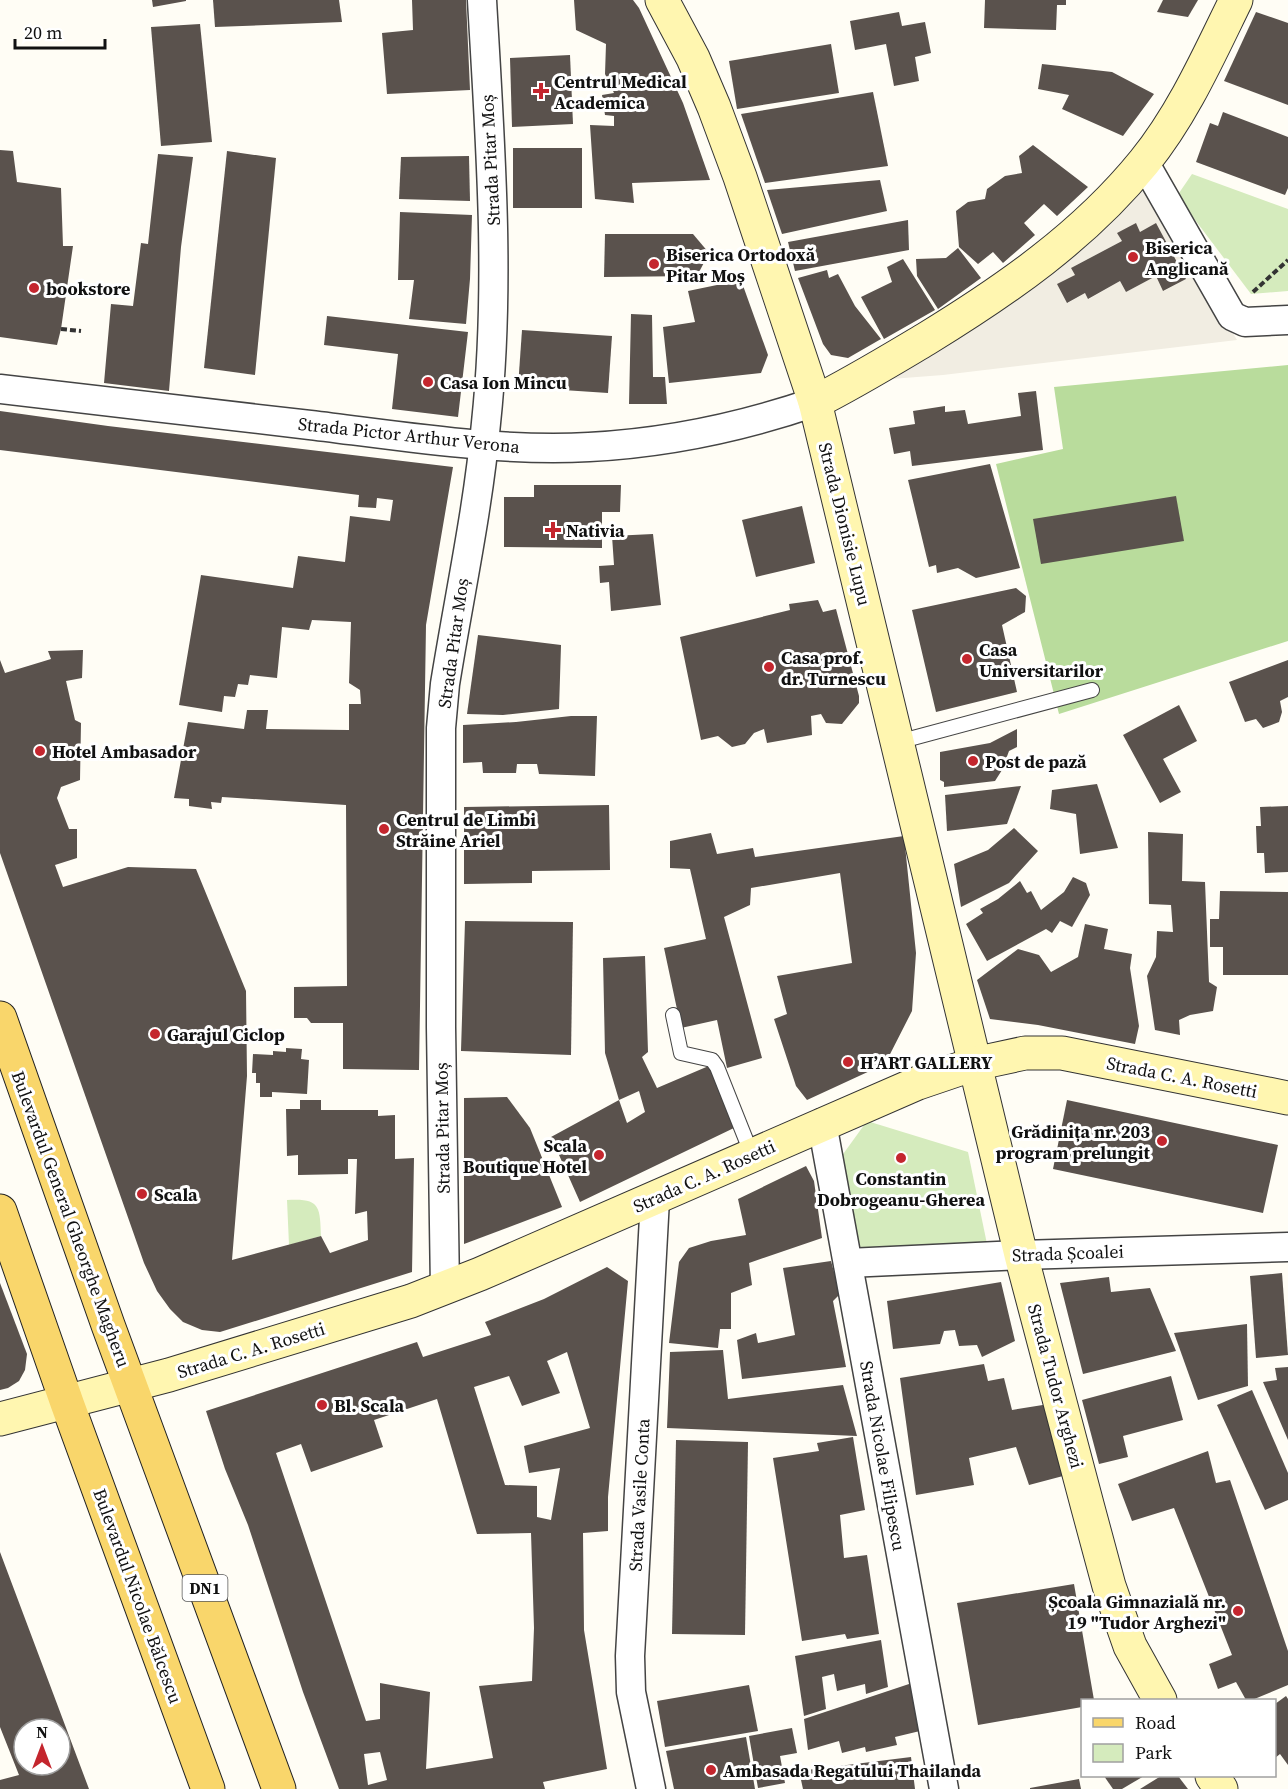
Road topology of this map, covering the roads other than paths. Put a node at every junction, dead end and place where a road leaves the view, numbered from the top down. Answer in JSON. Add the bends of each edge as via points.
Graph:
{"nodes":[{"id":1,"x":483,"y":0,"type":"edge"},
{"id":2,"x":662,"y":0,"type":"edge"},
{"id":3,"x":1236,"y":0,"type":"edge"},
{"id":4,"x":1144,"y":162,"type":"junction"},
{"id":5,"x":1288,"y":320,"type":"edge"},
{"id":6,"x":0,"y":389,"type":"edge"},
{"id":7,"x":815,"y":402,"type":"junction"},
{"id":8,"x":484,"y":445,"type":"junction"},
{"id":9,"x":1092,"y":690,"type":"dead end"},
{"id":10,"x":898,"y":742,"type":"junction"},
{"id":11,"x":673,"y":1015,"type":"dead end"},
{"id":12,"x":0,"y":1018,"type":"edge"},
{"id":13,"x":974,"y":1064,"type":"junction"},
{"id":14,"x":1288,"y":1098,"type":"edge"},
{"id":15,"x":822,"y":1123,"type":"junction"},
{"id":16,"x":752,"y":1155,"type":"junction"},
{"id":17,"x":655,"y":1199,"type":"junction"},
{"id":18,"x":0,"y":1211,"type":"edge"},
{"id":19,"x":1288,"y":1247,"type":"edge"},
{"id":20,"x":1021,"y":1255,"type":"junction"},
{"id":21,"x":848,"y":1263,"type":"junction"},
{"id":22,"x":445,"y":1289,"type":"junction"},
{"id":23,"x":131,"y":1386,"type":"junction"},
{"id":24,"x":67,"y":1403,"type":"junction"},
{"id":25,"x":0,"y":1419,"type":"edge"},
{"id":26,"x":1159,"y":1699,"type":"edge"},
{"id":27,"x":208,"y":1789,"type":"edge"},
{"id":28,"x":279,"y":1789,"type":"edge"},
{"id":29,"x":651,"y":1789,"type":"edge"},
{"id":30,"x":944,"y":1789,"type":"edge"}],
"edges":[{"from":1,"to":8,"type":"street","name":"Strada Pitar Moș","via":[[494,217]]},
{"from":2,"to":7,"type":"street","name":"Strada Dionisie Lupu","via":[[714,107]]},
{"from":3,"to":4,"type":"street","via":[[1182,104]]},
{"from":4,"to":5,"type":"street","via":[[1232,316],[1245,322]]},
{"from":4,"to":7,"type":"street","via":[[1059,248],[1014,282],[854,382]]},
{"from":6,"to":8,"type":"street","name":"Strada Pictor Arthur Verona"},
{"from":7,"to":8,"type":"street","name":"Strada Pictor Arthur Verona","via":[[746,423],[637,443],[551,448]]},
{"from":7,"to":10,"type":"street","name":"Strada Dionisie Lupu"},
{"from":8,"to":22,"type":"street","name":"Strada Pitar Moș","via":[[441,728]]},
{"from":9,"to":10,"type":"lane"},
{"from":10,"to":13,"type":"street","name":"Strada Dionisie Lupu"},
{"from":11,"to":16,"type":"lane","via":[[681,1053],[712,1060],[717,1067]]},
{"from":12,"to":23,"type":"main road","name":"Bulevardul General Gheorghe Magheru","number":"DN1"},
{"from":13,"to":14,"type":"street","name":"Strada C. A. Rosetti","via":[[1024,1053],[1062,1053]]},
{"from":13,"to":15,"type":"street","name":"Strada C. A. Rosetti"},
{"from":13,"to":20,"type":"street","name":"Strada Tudor Arghezi"},
{"from":15,"to":16,"type":"street","name":"Strada C. A. Rosetti"},
{"from":15,"to":21,"type":"street","name":"Strada Nicolae Filipescu"},
{"from":16,"to":17,"type":"street","name":"Strada C. A. Rosetti"},
{"from":17,"to":22,"type":"street","name":"Strada C. A. Rosetti"},
{"from":17,"to":29,"type":"street","name":"Strada Vasile Conta","via":[[630,1656],[631,1692]]},
{"from":18,"to":24,"type":"main road"},
{"from":19,"to":20,"type":"street","name":"Strada Școalei"},
{"from":20,"to":21,"type":"street","name":"Strada Școalei"},
{"from":20,"to":26,"type":"street","name":"Strada Tudor Arghezi","via":[[1109,1586],[1130,1646]]},
{"from":21,"to":30,"type":"street","name":"Strada Nicolae Filipescu"},
{"from":22,"to":23,"type":"street","name":"Strada C. A. Rosetti"},
{"from":23,"to":24,"type":"street","name":"Strada C. A. Rosetti"},
{"from":23,"to":28,"type":"main road","number":"DN1"},
{"from":24,"to":25,"type":"street"},
{"from":24,"to":27,"type":"main road","name":"Bulevardul Nicolae Bălcescu"}]}
